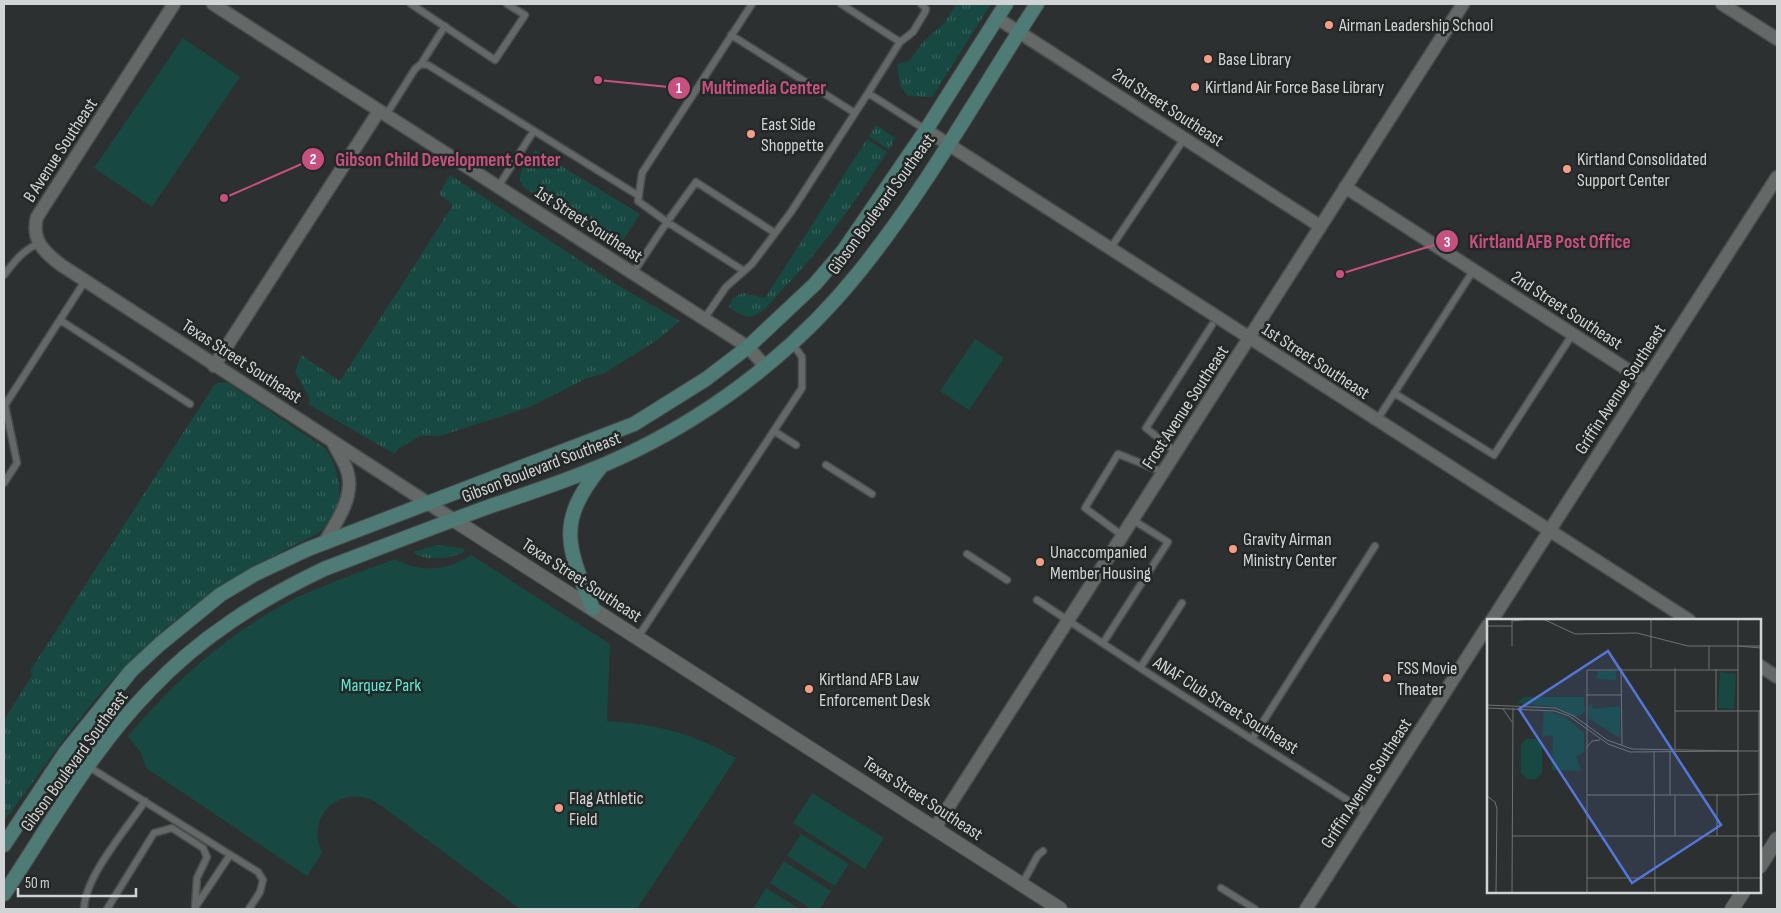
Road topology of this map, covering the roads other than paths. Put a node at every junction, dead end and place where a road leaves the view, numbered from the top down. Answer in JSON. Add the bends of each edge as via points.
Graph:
{"nodes":[{"id":1,"x":174,"y":4,"type":"edge"},
{"id":2,"x":213,"y":4,"type":"edge"},
{"id":3,"x":411,"y":4,"type":"edge"},
{"id":4,"x":507,"y":4,"type":"edge"},
{"id":5,"x":752,"y":4,"type":"edge"},
{"id":6,"x":841,"y":4,"type":"edge"},
{"id":7,"x":921,"y":4,"type":"edge"},
{"id":8,"x":1006,"y":4,"type":"edge"},
{"id":9,"x":1037,"y":4,"type":"edge"},
{"id":10,"x":1462,"y":4,"type":"edge"},
{"id":11,"x":1722,"y":4,"type":"edge"},
{"id":12,"x":997,"y":18,"type":"junction"},
{"id":13,"x":445,"y":26,"type":"junction"},
{"id":14,"x":1019,"y":32,"type":"junction"},
{"id":15,"x":731,"y":35,"type":"junction"},
{"id":16,"x":1777,"y":39,"type":"edge"},
{"id":17,"x":900,"y":42,"type":"junction"},
{"id":18,"x":421,"y":64,"type":"junction"},
{"id":19,"x":868,"y":93,"type":"junction"},
{"id":20,"x":382,"y":113,"type":"junction"},
{"id":21,"x":855,"y":113,"type":"junction"},
{"id":22,"x":926,"y":130,"type":"junction"},
{"id":23,"x":533,"y":132,"type":"junction"},
{"id":24,"x":1184,"y":139,"type":"junction"},
{"id":25,"x":948,"y":144,"type":"junction"},
{"id":26,"x":1777,"y":177,"type":"edge"},
{"id":27,"x":498,"y":187,"type":"junction"},
{"id":28,"x":1345,"y":187,"type":"junction"},
{"id":29,"x":638,"y":196,"type":"junction"},
{"id":30,"x":667,"y":222,"type":"junction"},
{"id":31,"x":1320,"y":226,"type":"junction"},
{"id":32,"x":775,"y":233,"type":"junction"},
{"id":33,"x":38,"y":244,"type":"junction"},
{"id":34,"x":1110,"y":249,"type":"junction"},
{"id":35,"x":744,"y":271,"type":"junction"},
{"id":36,"x":1474,"y":271,"type":"junction"},
{"id":37,"x":633,"y":273,"type":"junction"},
{"id":38,"x":4,"y":275,"type":"edge"},
{"id":39,"x":85,"y":281,"type":"junction"},
{"id":40,"x":704,"y":319,"type":"junction"},
{"id":41,"x":60,"y":320,"type":"junction"},
{"id":42,"x":1212,"y":325,"type":"dead end"},
{"id":43,"x":1572,"y":335,"type":"junction"},
{"id":44,"x":1250,"y":339,"type":"junction"},
{"id":45,"x":792,"y":343,"type":"junction"},
{"id":46,"x":748,"y":347,"type":"junction"},
{"id":47,"x":214,"y":366,"type":"junction"},
{"id":48,"x":765,"y":366,"type":"junction"},
{"id":49,"x":1645,"y":381,"type":"junction"},
{"id":50,"x":1394,"y":393,"type":"junction"},
{"id":51,"x":190,"y":404,"type":"dead end"},
{"id":52,"x":5,"y":406,"type":"edge"},
{"id":53,"x":1377,"y":420,"type":"junction"},
{"id":54,"x":774,"y":431,"type":"junction"},
{"id":55,"x":333,"y":442,"type":"junction"},
{"id":56,"x":796,"y":444,"type":"dead end"},
{"id":57,"x":1177,"y":452,"type":"junction"},
{"id":58,"x":826,"y":464,"type":"dead end"},
{"id":59,"x":601,"y":466,"type":"junction"},
{"id":60,"x":1164,"y":473,"type":"junction"},
{"id":61,"x":4,"y":483,"type":"edge"},
{"id":62,"x":872,"y":494,"type":"dead end"},
{"id":63,"x":429,"y":504,"type":"junction"},
{"id":64,"x":454,"y":520,"type":"junction"},
{"id":65,"x":1133,"y":520,"type":"junction"},
{"id":66,"x":1549,"y":531,"type":"junction"},
{"id":67,"x":1123,"y":536,"type":"junction"},
{"id":68,"x":324,"y":543,"type":"junction"},
{"id":69,"x":1375,"y":546,"type":"dead end"},
{"id":70,"x":967,"y":554,"type":"dead end"},
{"id":71,"x":1007,"y":580,"type":"dead end"},
{"id":72,"x":1037,"y":600,"type":"dead end"},
{"id":73,"x":1182,"y":603,"type":"dead end"},
{"id":74,"x":593,"y":609,"type":"junction"},
{"id":75,"x":1493,"y":619,"type":"edge"},
{"id":76,"x":1687,"y":619,"type":"edge"},
{"id":77,"x":1068,"y":621,"type":"junction"},
{"id":78,"x":1487,"y":627,"type":"edge"},
{"id":79,"x":638,"y":637,"type":"junction"},
{"id":80,"x":1103,"y":643,"type":"junction"},
{"id":81,"x":1761,"y":667,"type":"edge"},
{"id":82,"x":1140,"y":668,"type":"junction"},
{"id":83,"x":1777,"y":678,"type":"edge"},
{"id":84,"x":1252,"y":739,"type":"junction"},
{"id":85,"x":89,"y":767,"type":"junction"},
{"id":86,"x":145,"y":801,"type":"junction"},
{"id":87,"x":1368,"y":812,"type":"junction"},
{"id":88,"x":935,"y":828,"type":"junction"},
{"id":89,"x":1777,"y":838,"type":"edge"},
{"id":90,"x":4,"y":845,"type":"edge"},
{"id":91,"x":1043,"y":851,"type":"dead end"},
{"id":92,"x":230,"y":855,"type":"junction"},
{"id":93,"x":1761,"y":864,"type":"edge"},
{"id":94,"x":1022,"y":884,"type":"junction"},
{"id":95,"x":1222,"y":888,"type":"dead end"},
{"id":96,"x":1742,"y":893,"type":"edge"},
{"id":97,"x":4,"y":894,"type":"edge"},
{"id":98,"x":1053,"y":907,"type":"edge"},
{"id":99,"x":195,"y":908,"type":"edge"},
{"id":100,"x":84,"y":909,"type":"edge"},
{"id":101,"x":107,"y":909,"type":"edge"},
{"id":102,"x":248,"y":909,"type":"edge"},
{"id":103,"x":1255,"y":909,"type":"edge"},
{"id":104,"x":1306,"y":909,"type":"edge"},
{"id":105,"x":1732,"y":909,"type":"edge"}],
"edges":[{"from":1,"to":33,"type":"street","name":"B Avenue Southeast","via":[[37,217]]},
{"from":2,"to":20,"type":"street","name":"1st Street Southeast"},
{"from":3,"to":13,"type":"lane"},
{"from":4,"to":13,"type":"lane","via":[[525,16],[495,60]]},
{"from":5,"to":15,"type":"lane"},
{"from":6,"to":17,"type":"lane"},
{"from":7,"to":17,"type":"lane","via":[[925,12],[913,32]]},
{"from":8,"to":12,"type":"main road","name":"Gibson Boulevard Southeast"},
{"from":9,"to":14,"type":"main road","name":"Gibson Boulevard Southeast"},
{"from":10,"to":28,"type":"street","name":"Frost Avenue Southeast"},
{"from":11,"to":16,"type":"street"},
{"from":12,"to":14,"type":"street","name":"2nd Street Southeast"},
{"from":12,"to":22,"type":"main road","name":"Gibson Boulevard Southeast"},
{"from":13,"to":18,"type":"lane"},
{"from":14,"to":24,"type":"street","name":"2nd Street Southeast"},
{"from":14,"to":25,"type":"main road","name":"Gibson Boulevard Southeast"},
{"from":15,"to":21,"type":"lane"},
{"from":15,"to":29,"type":"lane","via":[[642,173]]},
{"from":17,"to":19,"type":"lane"},
{"from":18,"to":20,"type":"lane"},
{"from":18,"to":23,"type":"lane","via":[[428,65]]},
{"from":19,"to":21,"type":"lane"},
{"from":19,"to":22,"type":"lane"},
{"from":20,"to":27,"type":"street","name":"1st Street Southeast"},
{"from":20,"to":47,"type":"street"},
{"from":21,"to":32,"type":"lane"},
{"from":22,"to":25,"type":"street","name":"1st Street Southeast"},
{"from":22,"to":46,"type":"main road","name":"Gibson Boulevard Southeast","via":[[844,250],[809,290]]},
{"from":23,"to":27,"type":"lane"},
{"from":23,"to":29,"type":"lane"},
{"from":24,"to":31,"type":"street","name":"2nd Street Southeast"},
{"from":24,"to":34,"type":"lane"},
{"from":25,"to":34,"type":"street","name":"1st Street Southeast"},
{"from":25,"to":45,"type":"main road","name":"Gibson Boulevard Southeast","via":[[858,273]]},
{"from":26,"to":49,"type":"street","name":"Griffin Avenue Southeast"},
{"from":27,"to":37,"type":"street","name":"1st Street Southeast"},
{"from":28,"to":31,"type":"street","name":"Frost Avenue Southeast"},
{"from":28,"to":36,"type":"street","name":"2nd Street Southeast"},
{"from":29,"to":30,"type":"lane","via":[[638,201]]},
{"from":30,"to":32,"type":"lane","via":[[696,182]]},
{"from":30,"to":35,"type":"lane"},
{"from":30,"to":37,"type":"lane"},
{"from":31,"to":44,"type":"street","name":"Frost Avenue Southeast"},
{"from":32,"to":35,"type":"lane"},
{"from":33,"to":38,"type":"lane","via":[[18,257]]},
{"from":33,"to":39,"type":"street","via":[[50,257]]},
{"from":34,"to":44,"type":"street","name":"1st Street Southeast"},
{"from":35,"to":40,"type":"lane","via":[[726,287]]},
{"from":36,"to":43,"type":"street","name":"2nd Street Southeast"},
{"from":36,"to":50,"type":"lane"},
{"from":37,"to":40,"type":"street","name":"1st Street Southeast"},
{"from":39,"to":41,"type":"lane"},
{"from":39,"to":47,"type":"street","name":"Texas Street Southeast"},
{"from":40,"to":46,"type":"street","name":"1st Street Southeast"},
{"from":41,"to":51,"type":"lane"},
{"from":41,"to":52,"type":"lane"},
{"from":42,"to":57,"type":"lane","via":[[1146,428]]},
{"from":43,"to":49,"type":"street","name":"2nd Street Southeast"},
{"from":43,"to":50,"type":"lane","via":[[1494,454]]},
{"from":44,"to":53,"type":"street","name":"1st Street Southeast"},
{"from":44,"to":57,"type":"street","name":"Frost Avenue Southeast"},
{"from":45,"to":48,"type":"main road","name":"Gibson Boulevard Southeast"},
{"from":45,"to":54,"type":"lane","via":[[802,357],[802,388]]},
{"from":46,"to":48,"type":"street","name":"1st Street Southeast"},
{"from":46,"to":63,"type":"main road","name":"Gibson Boulevard Southeast","via":[[706,379],[634,424]]},
{"from":47,"to":55,"type":"street","name":"Texas Street Southeast"},
{"from":48,"to":59,"type":"main road","name":"Gibson Boulevard Southeast","via":[[706,410],[635,451]]},
{"from":49,"to":66,"type":"street","name":"Griffin Avenue Southeast"},
{"from":50,"to":53,"type":"lane"},
{"from":52,"to":61,"type":"lane","via":[[17,463]]},
{"from":53,"to":66,"type":"street","name":"1st Street Southeast"},
{"from":54,"to":56,"type":"lane"},
{"from":54,"to":79,"type":"lane"},
{"from":55,"to":63,"type":"street","name":"Texas Street Southeast"},
{"from":55,"to":68,"type":"street","via":[[348,474],[347,491],[340,517]]},
{"from":57,"to":60,"type":"street","name":"Frost Avenue Southeast"},
{"from":58,"to":62,"type":"lane"},
{"from":59,"to":64,"type":"main road","name":"Gibson Boulevard Southeast"},
{"from":59,"to":74,"type":"main road","via":[[574,507],[569,532],[572,557]]},
{"from":60,"to":65,"type":"street","name":"Frost Avenue Southeast"},
{"from":60,"to":67,"type":"lane","via":[[1118,454],[1085,508]]},
{"from":63,"to":64,"type":"street","name":"Texas Street Southeast"},
{"from":63,"to":68,"type":"main road","name":"Gibson Boulevard Southeast"},
{"from":64,"to":74,"type":"street","name":"Texas Street Southeast"},
{"from":64,"to":85,"type":"main road","name":"Gibson Boulevard Southeast","via":[[324,569],[247,609],[187,655],[149,690]]},
{"from":65,"to":67,"type":"street","name":"Frost Avenue Southeast"},
{"from":65,"to":80,"type":"lane","via":[[1168,542]]},
{"from":66,"to":75,"type":"street","name":"Griffin Avenue Southeast"},
{"from":66,"to":76,"type":"street","name":"1st Street Southeast"},
{"from":67,"to":77,"type":"street","name":"Frost Avenue Southeast"},
{"from":68,"to":90,"type":"main road","name":"Gibson Boulevard Southeast","via":[[255,574],[220,595],[131,671],[92,717]]},
{"from":69,"to":84,"type":"lane"},
{"from":70,"to":71,"type":"lane"},
{"from":72,"to":77,"type":"lane","name":"ANAF Club Street Southeast"},
{"from":73,"to":82,"type":"lane"},
{"from":74,"to":79,"type":"street","name":"Texas Street Southeast"},
{"from":77,"to":80,"type":"lane","name":"ANAF Club Street Southeast"},
{"from":77,"to":88,"type":"street","name":"Frost Avenue Southeast"},
{"from":78,"to":87,"type":"street","name":"Griffin Avenue Southeast"},
{"from":79,"to":88,"type":"street","name":"Texas Street Southeast"},
{"from":80,"to":82,"type":"lane","name":"ANAF Club Street Southeast"},
{"from":81,"to":83,"type":"street"},
{"from":82,"to":84,"type":"lane","name":"ANAF Club Street Southeast"},
{"from":84,"to":87,"type":"lane","name":"ANAF Club Street Southeast"},
{"from":85,"to":86,"type":"lane"},
{"from":85,"to":97,"type":"main road","name":"Gibson Boulevard Southeast"},
{"from":86,"to":92,"type":"lane"},
{"from":86,"to":100,"type":"lane","via":[[91,881],[84,898]]},
{"from":87,"to":104,"type":"street","name":"Griffin Avenue Southeast"},
{"from":88,"to":94,"type":"street","name":"Texas Street Southeast"},
{"from":89,"to":93,"type":"street"},
{"from":91,"to":94,"type":"lane"},
{"from":92,"to":99,"type":"lane"},
{"from":92,"to":102,"type":"lane","via":[[258,872],[263,880],[260,892]]},
{"from":94,"to":98,"type":"street","name":"Texas Street Southeast"},
{"from":95,"to":103,"type":"lane"},
{"from":96,"to":105,"type":"street"},
{"from":99,"to":101,"type":"lane","via":[[197,878],[207,858],[203,848],[172,828],[154,833]]}]}
